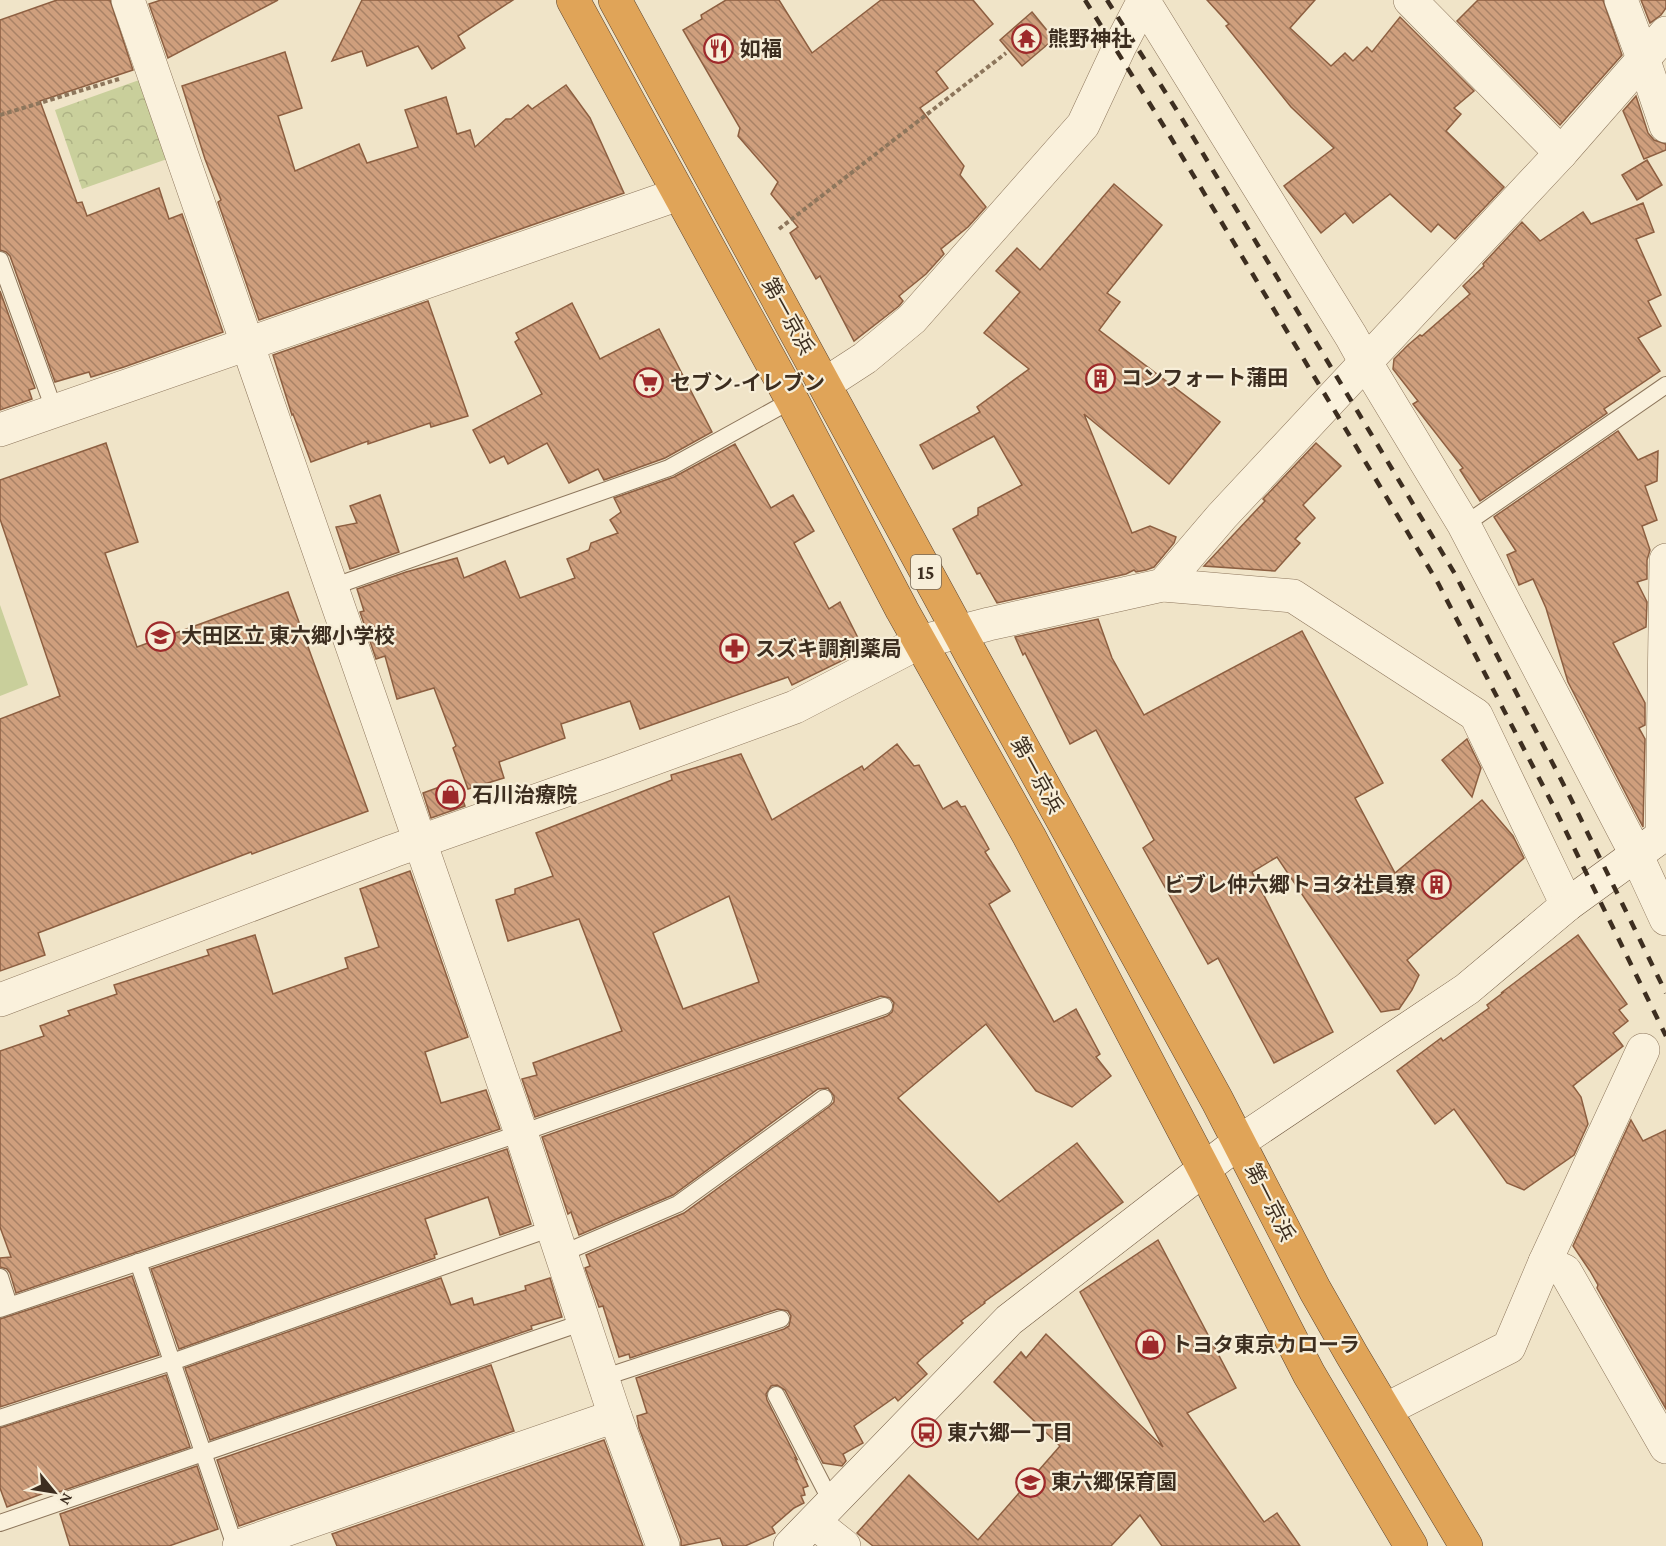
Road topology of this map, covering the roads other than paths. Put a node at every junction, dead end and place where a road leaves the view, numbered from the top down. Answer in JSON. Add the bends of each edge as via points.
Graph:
{"nodes":[{"id":1,"x":128,"y":0,"type":"edge"},
{"id":2,"x":573,"y":0,"type":"edge"},
{"id":3,"x":615,"y":0,"type":"edge"},
{"id":4,"x":1143,"y":0,"type":"edge"},
{"id":5,"x":1410,"y":0,"type":"edge"},
{"id":6,"x":1621,"y":0,"type":"edge"},
{"id":7,"x":1666,"y":33,"type":"edge"},
{"id":8,"x":1643,"y":58,"type":"junction"},
{"id":9,"x":1666,"y":126,"type":"edge"},
{"id":10,"x":1561,"y":153,"type":"junction"},
{"id":11,"x":679,"y":194,"type":"junction"},
{"id":12,"x":0,"y":260,"type":"edge"},
{"id":13,"x":248,"y":346,"type":"junction"},
{"id":14,"x":1366,"y":363,"type":"junction"},
{"id":15,"x":825,"y":384,"type":"junction"},
{"id":16,"x":1666,"y":385,"type":"edge"},
{"id":17,"x":792,"y":400,"type":"junction"},
{"id":18,"x":55,"y":412,"type":"junction"},
{"id":19,"x":0,"y":430,"type":"edge"},
{"id":20,"x":1464,"y":525,"type":"junction"},
{"id":21,"x":1666,"y":560,"type":"edge"},
{"id":22,"x":1163,"y":585,"type":"junction"},
{"id":23,"x":332,"y":587,"type":"junction"},
{"id":24,"x":1665,"y":631,"type":"edge"},
{"id":25,"x":959,"y":632,"type":"junction"},
{"id":26,"x":920,"y":642,"type":"junction"},
{"id":27,"x":1664,"y":834,"type":"edge"},
{"id":28,"x":420,"y":841,"type":"junction"},
{"id":29,"x":1636,"y":855,"type":"junction"},
{"id":30,"x":1567,"y":904,"type":"junction"},
{"id":31,"x":1666,"y":919,"type":"edge"},
{"id":32,"x":0,"y":1000,"type":"edge"},
{"id":33,"x":884,"y":1006,"type":"dead end"},
{"id":34,"x":1643,"y":1050,"type":"dead end"},
{"id":35,"x":824,"y":1098,"type":"dead end"},
{"id":36,"x":521,"y":1133,"type":"junction"},
{"id":37,"x":1239,"y":1142,"type":"junction"},
{"id":38,"x":1204,"y":1168,"type":"junction"},
{"id":39,"x":557,"y":1241,"type":"junction"},
{"id":40,"x":138,"y":1262,"type":"junction"},
{"id":41,"x":1545,"y":1262,"type":"junction"},
{"id":42,"x":0,"y":1277,"type":"edge"},
{"id":43,"x":5,"y":1307,"type":"edge"},
{"id":44,"x":781,"y":1319,"type":"dead end"},
{"id":45,"x":584,"y":1322,"type":"junction"},
{"id":46,"x":172,"y":1362,"type":"junction"},
{"id":47,"x":602,"y":1377,"type":"junction"},
{"id":48,"x":776,"y":1395,"type":"dead end"},
{"id":49,"x":1385,"y":1410,"type":"junction"},
{"id":50,"x":615,"y":1416,"type":"junction"},
{"id":51,"x":0,"y":1418,"type":"edge"},
{"id":52,"x":1666,"y":1447,"type":"edge"},
{"id":53,"x":203,"y":1453,"type":"junction"},
{"id":54,"x":823,"y":1512,"type":"junction"},
{"id":55,"x":0,"y":1523,"type":"edge"},
{"id":56,"x":237,"y":1546,"type":"edge"},
{"id":57,"x":663,"y":1546,"type":"edge"},
{"id":58,"x":790,"y":1546,"type":"edge"},
{"id":59,"x":844,"y":1546,"type":"edge"},
{"id":60,"x":1411,"y":1546,"type":"edge"},
{"id":61,"x":1466,"y":1546,"type":"edge"}],
"edges":[{"from":1,"to":13,"type":"street"},
{"from":2,"to":11,"type":"highway","name":"第一京浜","number":"15"},
{"from":3,"to":15,"type":"highway","name":"第一京浜","number":"15"},
{"from":4,"to":14,"type":"street"},
{"from":4,"to":15,"type":"street","via":[[1083,125],[912,319],[865,358]]},
{"from":5,"to":10,"type":"street"},
{"from":6,"to":8,"type":"street"},
{"from":7,"to":8,"type":"street"},
{"from":8,"to":9,"type":"street"},
{"from":8,"to":10,"type":"street"},
{"from":10,"to":14,"type":"street"},
{"from":11,"to":13,"type":"street"},
{"from":11,"to":17,"type":"highway","name":"第一京浜","number":"15"},
{"from":12,"to":18,"type":"lane"},
{"from":13,"to":18,"type":"street"},
{"from":13,"to":23,"type":"street"},
{"from":14,"to":20,"type":"street"},
{"from":14,"to":22,"type":"street","via":[[1222,516]]},
{"from":15,"to":25,"type":"highway","name":"第一京浜","number":"15"},
{"from":16,"to":20,"type":"lane"},
{"from":17,"to":23,"type":"lane","via":[[669,468]]},
{"from":17,"to":26,"type":"highway","name":"第一京浜","number":"15"},
{"from":18,"to":19,"type":"street"},
{"from":20,"to":29,"type":"street"},
{"from":21,"to":24,"type":"street"},
{"from":22,"to":25,"type":"street"},
{"from":22,"to":30,"type":"street","via":[[1293,596],[1476,715]]},
{"from":23,"to":28,"type":"street"},
{"from":24,"to":27,"type":"street"},
{"from":25,"to":26,"type":"street"},
{"from":25,"to":37,"type":"highway","name":"第一京浜","number":"15"},
{"from":26,"to":28,"type":"street","via":[[795,706]]},
{"from":26,"to":38,"type":"highway","name":"第一京浜","number":"15","via":[[1029,836]]},
{"from":27,"to":29,"type":"street"},
{"from":28,"to":32,"type":"street"},
{"from":28,"to":36,"type":"street"},
{"from":29,"to":30,"type":"street"},
{"from":29,"to":31,"type":"street"},
{"from":30,"to":37,"type":"street","via":[[1467,989]]},
{"from":33,"to":36,"type":"lane"},
{"from":34,"to":41,"type":"street"},
{"from":35,"to":39,"type":"lane","via":[[678,1204]]},
{"from":36,"to":39,"type":"street"},
{"from":36,"to":40,"type":"lane"},
{"from":37,"to":38,"type":"street"},
{"from":37,"to":49,"type":"highway","name":"第一京浜","number":"15","via":[[1315,1290]]},
{"from":38,"to":54,"type":"street","via":[[1009,1320]]},
{"from":38,"to":60,"type":"highway","name":"第一京浜","number":"15","via":[[1309,1374]]},
{"from":39,"to":45,"type":"street"},
{"from":39,"to":46,"type":"lane"},
{"from":40,"to":43,"type":"lane"},
{"from":40,"to":46,"type":"lane"},
{"from":41,"to":49,"type":"street","via":[[1509,1347]]},
{"from":41,"to":52,"type":"street","via":[[1565,1271]]},
{"from":42,"to":43,"type":"lane"},
{"from":44,"to":47,"type":"lane"},
{"from":45,"to":47,"type":"street"},
{"from":45,"to":53,"type":"lane"},
{"from":46,"to":51,"type":"lane"},
{"from":46,"to":53,"type":"lane"},
{"from":47,"to":50,"type":"street"},
{"from":48,"to":54,"type":"lane"},
{"from":49,"to":61,"type":"highway","name":"第一京浜","number":"15"},
{"from":50,"to":56,"type":"street"},
{"from":50,"to":57,"type":"street"},
{"from":53,"to":55,"type":"lane"},
{"from":53,"to":56,"type":"lane"},
{"from":54,"to":58,"type":"street"},
{"from":54,"to":59,"type":"street"}]}
